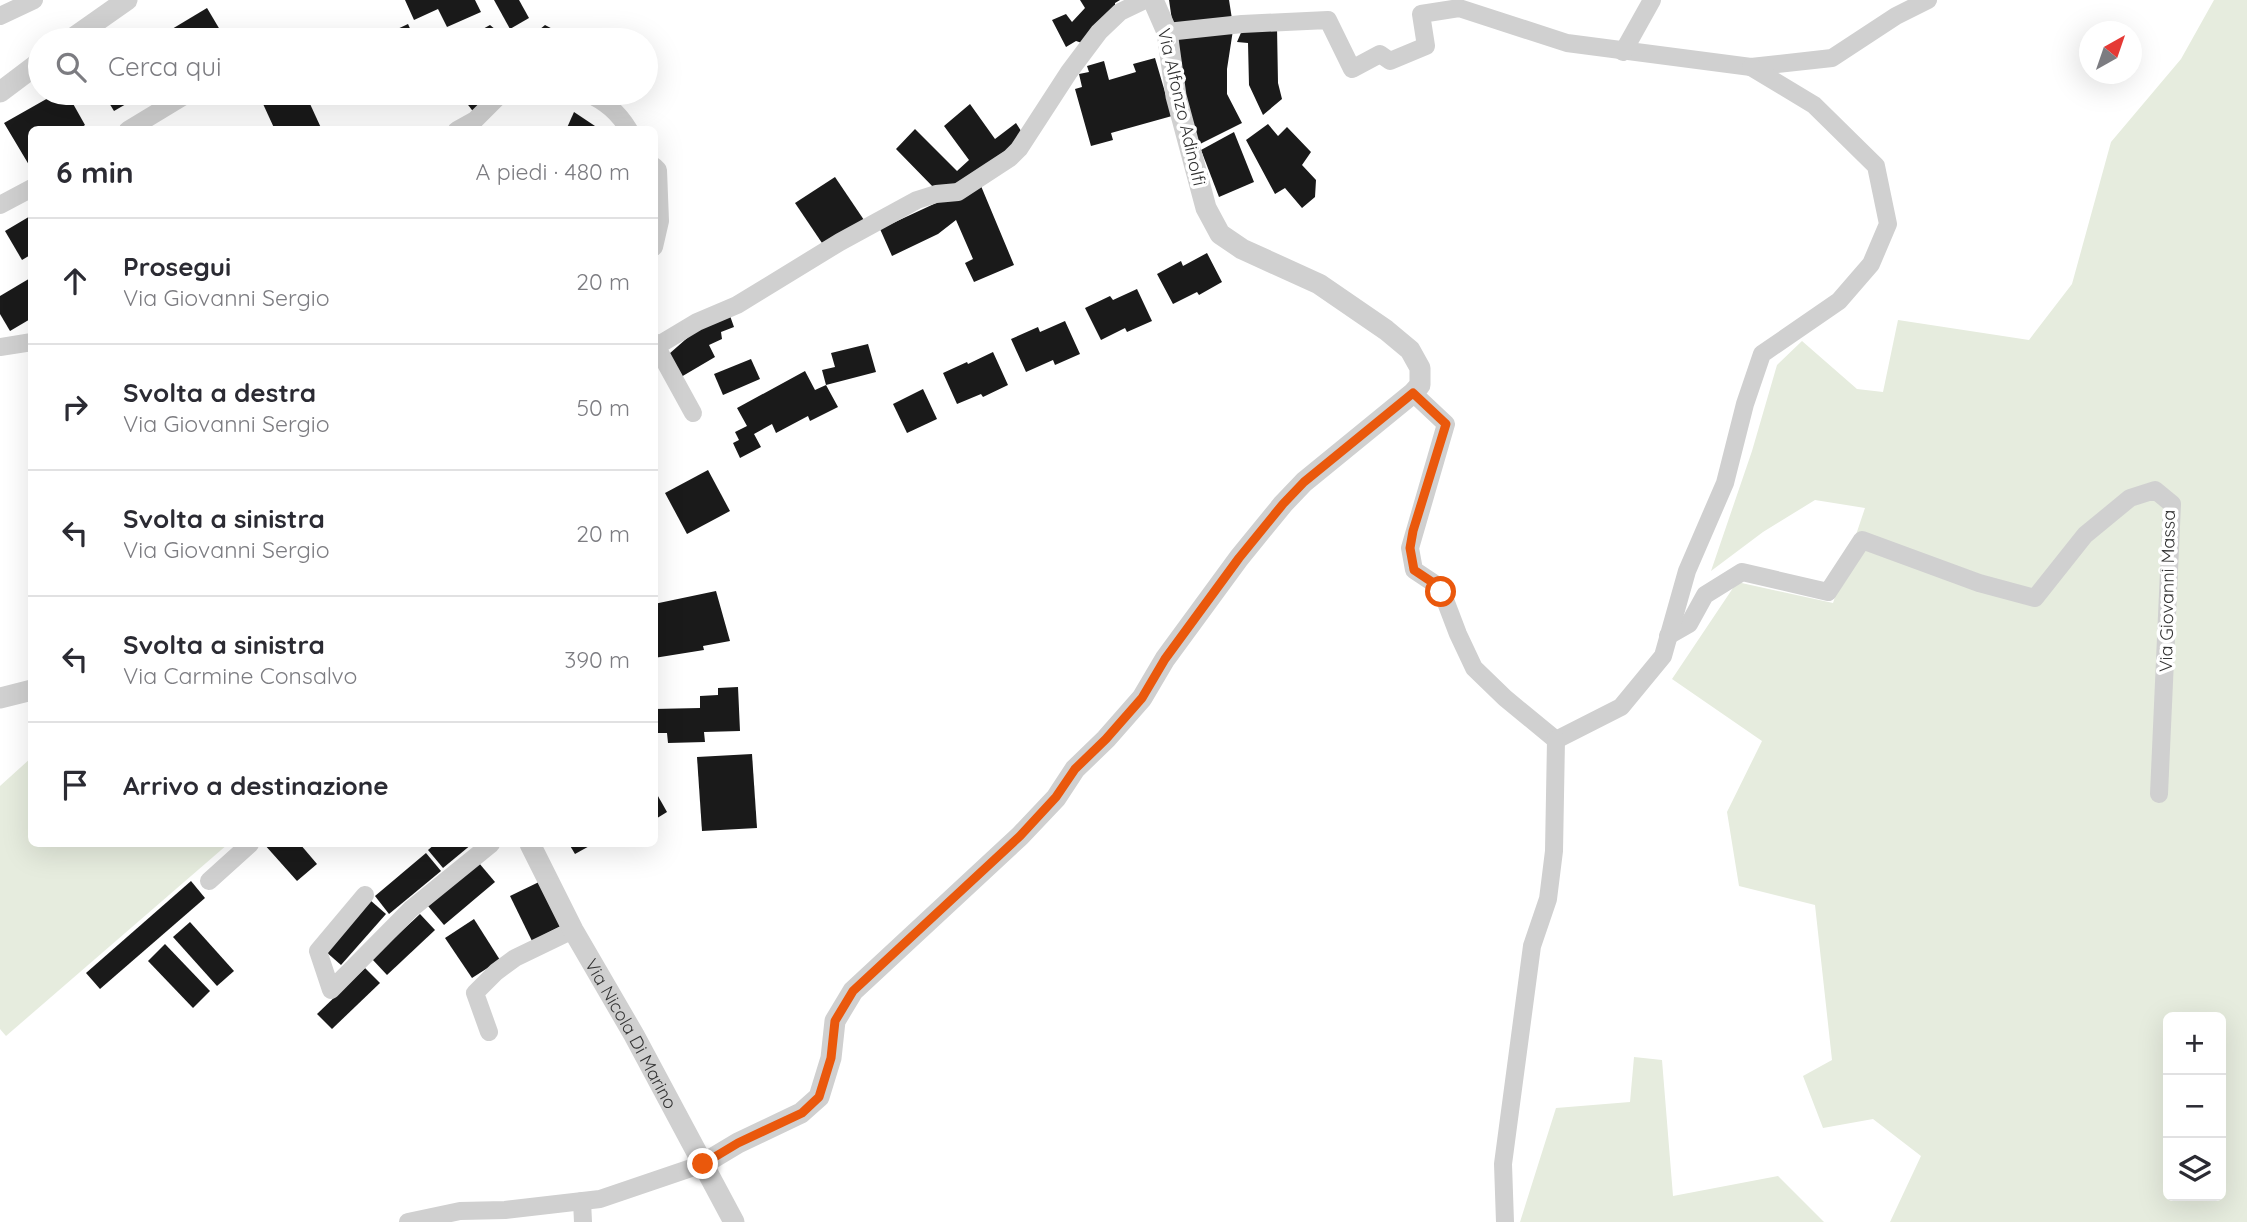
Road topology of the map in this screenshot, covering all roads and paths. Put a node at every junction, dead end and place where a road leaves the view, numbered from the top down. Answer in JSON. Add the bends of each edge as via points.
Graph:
{"nodes":[{"id":1,"x":34,"y":0,"type":"edge"},
{"id":2,"x":127,"y":0,"type":"edge"},
{"id":3,"x":1145,"y":0,"type":"edge"},
{"id":4,"x":1153,"y":0,"type":"edge"},
{"id":5,"x":1652,"y":0,"type":"edge"},
{"id":6,"x":1928,"y":0,"type":"edge"},
{"id":7,"x":0,"y":16,"type":"edge"},
{"id":8,"x":87,"y":28,"type":"edge"},
{"id":9,"x":1167,"y":32,"type":"junction"},
{"id":10,"x":1623,"y":52,"type":"junction"},
{"id":11,"x":1751,"y":67,"type":"junction"},
{"id":12,"x":28,"y":71,"type":"edge"},
{"id":13,"x":0,"y":92,"type":"edge"},
{"id":14,"x":169,"y":105,"type":"edge"},
{"id":15,"x":490,"y":105,"type":"edge"},
{"id":16,"x":609,"y":105,"type":"edge"},
{"id":17,"x":135,"y":126,"type":"edge"},
{"id":18,"x":464,"y":126,"type":"edge"},
{"id":19,"x":627,"y":126,"type":"edge"},
{"id":20,"x":658,"y":170,"type":"edge"},
{"id":21,"x":28,"y":190,"type":"edge"},
{"id":22,"x":0,"y":205,"type":"edge"},
{"id":23,"x":658,"y":230,"type":"edge"},
{"id":24,"x":28,"y":343,"type":"edge"},
{"id":25,"x":658,"y":343,"type":"edge"},
{"id":26,"x":0,"y":347,"type":"edge"},
{"id":27,"x":658,"y":348,"type":"edge"},
{"id":28,"x":1413,"y":393,"type":"junction"},
{"id":29,"x":693,"y":412,"type":"dead end"},
{"id":30,"x":1668,"y":636,"type":"junction"},
{"id":31,"x":28,"y":691,"type":"edge"},
{"id":32,"x":0,"y":698,"type":"edge"},
{"id":33,"x":1556,"y":740,"type":"junction"},
{"id":34,"x":2159,"y":794,"type":"dead end"},
{"id":35,"x":247,"y":847,"type":"edge"},
{"id":36,"x":487,"y":847,"type":"edge"},
{"id":37,"x":532,"y":847,"type":"edge"},
{"id":38,"x":209,"y":881,"type":"dead end"},
{"id":39,"x":365,"y":895,"type":"dead end"},
{"id":40,"x":573,"y":930,"type":"junction"},
{"id":41,"x":489,"y":1032,"type":"dead end"},
{"id":42,"x":703,"y":1164,"type":"junction"},
{"id":43,"x":582,"y":1201,"type":"junction"},
{"id":44,"x":408,"y":1222,"type":"edge"},
{"id":45,"x":583,"y":1222,"type":"edge"},
{"id":46,"x":734,"y":1222,"type":"edge"},
{"id":47,"x":1505,"y":1222,"type":"edge"}],
"edges":[{"from":1,"to":7,"type":"street"},
{"from":2,"to":8,"type":"street"},
{"from":3,"to":25,"type":"street","via":[[1120,12],[1099,32],[1010,158],[958,192],[917,200],[878,220],[737,305]]},
{"from":4,"to":9,"type":"street","name":"Via Alfonzo Adinolfi"},
{"from":5,"to":10,"type":"street"},
{"from":6,"to":11,"type":"street","via":[[1832,58]]},
{"from":9,"to":10,"type":"street","via":[[1328,20],[1352,69],[1380,54],[1390,61],[1426,46],[1421,14],[1459,8],[1567,43]]},
{"from":9,"to":28,"type":"street","name":"Via Alfonzo Adinolfi","via":[[1176,96],[1206,208],[1220,234],[1319,284],[1386,330],[1410,350],[1420,368],[1420,385]]},
{"from":10,"to":11,"type":"street"},
{"from":11,"to":30,"type":"street","via":[[1814,105],[1876,166],[1888,223],[1871,264],[1839,301],[1762,354],[1726,483],[1687,571]]},
{"from":12,"to":13,"type":"street"},
{"from":14,"to":17,"type":"street"},
{"from":15,"to":18,"type":"street"},
{"from":16,"to":19,"type":"street"},
{"from":20,"to":23,"type":"street"},
{"from":21,"to":22,"type":"street"},
{"from":24,"to":26,"type":"street"},
{"from":27,"to":29,"type":"street"},
{"from":28,"to":33,"type":"street","via":[[1446,424],[1413,531],[1414,570],[1441,592],[1474,668]]},
{"from":28,"to":42,"type":"street","via":[[1290,496],[1239,558],[1142,698],[1075,769],[1056,797],[853,991],[835,1021],[831,1058],[819,1097],[802,1113]]},
{"from":30,"to":33,"type":"street","via":[[1663,656],[1621,707]]},
{"from":30,"to":34,"type":"street","name":"Via Giovanni Massa","via":[[1689,624],[1705,595],[1742,572],[1828,592],[1862,540],[1979,583],[2035,598],[2085,535],[2130,498],[2155,490],[2172,504]]},
{"from":31,"to":32,"type":"street"},
{"from":33,"to":47,"type":"street","via":[[1554,851],[1548,899],[1532,946],[1503,1164]]},
{"from":35,"to":38,"type":"street"},
{"from":36,"to":39,"type":"street","via":[[411,909],[331,990],[318,951]]},
{"from":37,"to":40,"type":"street","name":"Via Nicola Di Marino"},
{"from":40,"to":41,"type":"street","via":[[515,958],[475,993]]},
{"from":40,"to":42,"type":"street","name":"Via Nicola Di Marino"},
{"from":42,"to":43,"type":"street"},
{"from":42,"to":46,"type":"street","name":"Via Nicola Di Marino"},
{"from":43,"to":44,"type":"street","via":[[460,1211]]},
{"from":43,"to":45,"type":"street"}]}
